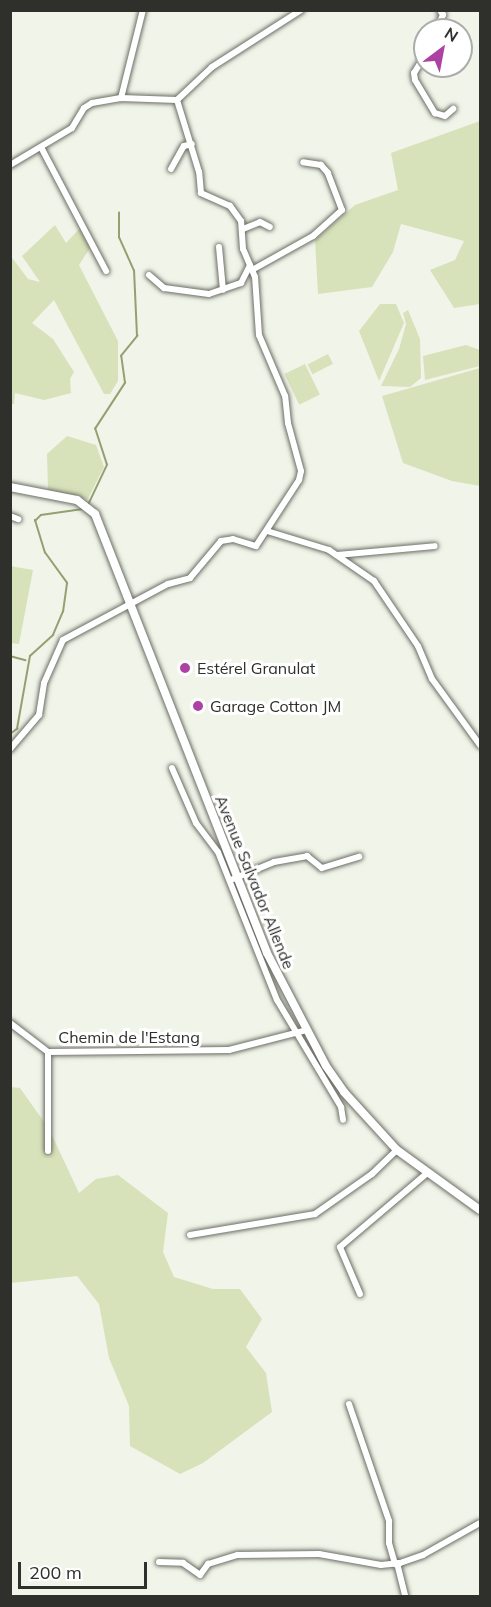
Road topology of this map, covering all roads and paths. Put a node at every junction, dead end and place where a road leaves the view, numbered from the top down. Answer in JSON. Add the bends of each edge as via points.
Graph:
{"nodes":[{"id":1,"x":143,"y":10,"type":"edge"},
{"id":2,"x":301,"y":10,"type":"edge"},
{"id":3,"x":415,"y":78,"type":"edge"},
{"id":4,"x":121,"y":98,"type":"junction"},
{"id":5,"x":177,"y":100,"type":"junction"},
{"id":6,"x":453,"y":109,"type":"dead end"},
{"id":7,"x":192,"y":144,"type":"junction"},
{"id":8,"x":42,"y":149,"type":"junction"},
{"id":9,"x":303,"y":162,"type":"dead end"},
{"id":10,"x":10,"y":165,"type":"edge"},
{"id":11,"x":171,"y":170,"type":"dead end"},
{"id":12,"x":270,"y":227,"type":"dead end"},
{"id":13,"x":243,"y":229,"type":"junction"},
{"id":14,"x":219,"y":247,"type":"dead end"},
{"id":15,"x":251,"y":267,"type":"junction"},
{"id":16,"x":106,"y":271,"type":"dead end"},
{"id":17,"x":149,"y":275,"type":"dead end"},
{"id":18,"x":223,"y":290,"type":"junction"},
{"id":19,"x":10,"y":487,"type":"edge"},
{"id":20,"x":10,"y":516,"type":"edge"},
{"id":21,"x":18,"y":519,"type":"dead end"},
{"id":22,"x":267,"y":531,"type":"junction"},
{"id":23,"x":435,"y":546,"type":"dead end"},
{"id":24,"x":336,"y":555,"type":"junction"},
{"id":25,"x":134,"y":601,"type":"junction"},
{"id":26,"x":480,"y":745,"type":"edge"},
{"id":27,"x":10,"y":750,"type":"edge"},
{"id":28,"x":172,"y":768,"type":"dead end"},
{"id":29,"x":360,"y":857,"type":"dead end"},
{"id":30,"x":233,"y":879,"type":"junction"},
{"id":31,"x":10,"y":1023,"type":"edge"},
{"id":32,"x":307,"y":1030,"type":"junction"},
{"id":33,"x":298,"y":1034,"type":"junction"},
{"id":34,"x":48,"y":1052,"type":"junction"},
{"id":35,"x":343,"y":1120,"type":"dead end"},
{"id":36,"x":397,"y":1150,"type":"junction"},
{"id":37,"x":48,"y":1151,"type":"dead end"},
{"id":38,"x":426,"y":1174,"type":"junction"},
{"id":39,"x":480,"y":1210,"type":"edge"},
{"id":40,"x":190,"y":1235,"type":"dead end"},
{"id":41,"x":360,"y":1294,"type":"dead end"},
{"id":42,"x":349,"y":1404,"type":"dead end"},
{"id":43,"x":480,"y":1523,"type":"edge"},
{"id":44,"x":159,"y":1562,"type":"dead end"},
{"id":45,"x":396,"y":1563,"type":"junction"},
{"id":46,"x":405,"y":1596,"type":"edge"}],
"edges":[{"from":1,"to":4,"type":"street"},
{"from":2,"to":5,"type":"street","via":[[212,67]]},
{"from":3,"to":6,"type":"street","via":[[435,113],[445,116]]},
{"from":4,"to":5,"type":"street"},
{"from":4,"to":8,"type":"street","via":[[88,105],[72,128]]},
{"from":5,"to":7,"type":"street"},
{"from":7,"to":11,"type":"street","via":[[184,146]]},
{"from":7,"to":13,"type":"street","via":[[201,193],[230,206]]},
{"from":8,"to":10,"type":"street"},
{"from":8,"to":16,"type":"street"},
{"from":9,"to":15,"type":"street","via":[[321,165],[328,173],[342,210],[313,236]]},
{"from":12,"to":13,"type":"street","via":[[260,222]]},
{"from":13,"to":15,"type":"street","via":[[243,249]]},
{"from":14,"to":18,"type":"street"},
{"from":15,"to":18,"type":"street","via":[[245,269],[246,279]]},
{"from":15,"to":22,"type":"street","via":[[259,335],[282,387],[302,471]]},
{"from":17,"to":18,"type":"street","via":[[164,288],[177,291]]},
{"from":19,"to":25,"type":"main road","name":"Avenue Salvador Allende","via":[[88,505]]},
{"from":20,"to":21,"type":"street"},
{"from":22,"to":24,"type":"street"},
{"from":22,"to":25,"type":"street","via":[[253,547],[233,539],[221,541],[190,578]]},
{"from":23,"to":24,"type":"street"},
{"from":24,"to":26,"type":"street","via":[[374,581],[418,646],[432,679]]},
{"from":25,"to":27,"type":"street","via":[[63,640],[44,683],[39,715]]},
{"from":25,"to":30,"type":"main road","name":"Avenue Salvador Allende","via":[[136,619]]},
{"from":28,"to":30,"type":"street","via":[[196,823]]},
{"from":29,"to":30,"type":"street","via":[[322,868],[307,856],[274,862]]},
{"from":30,"to":32,"type":"main road","name":"Avenue Salvador Allende"},
{"from":30,"to":33,"type":"street","via":[[277,1000]]},
{"from":31,"to":34,"type":"street"},
{"from":32,"to":33,"type":"street","name":"Chemin de l'Estang"},
{"from":32,"to":36,"type":"main road","name":"Avenue Salvador Allende","via":[[344,1092]]},
{"from":33,"to":34,"type":"street","name":"Chemin de l'Estang","via":[[229,1050]]},
{"from":33,"to":35,"type":"street","via":[[341,1107]]},
{"from":34,"to":37,"type":"street","name":"Chemin de l'Estang"},
{"from":36,"to":38,"type":"main road","name":"Avenue Salvador Allende"},
{"from":36,"to":40,"type":"street","via":[[372,1174],[315,1214]]},
{"from":38,"to":39,"type":"main road","name":"Avenue Salvador Allende"},
{"from":38,"to":41,"type":"street","via":[[340,1247]]},
{"from":42,"to":45,"type":"street","via":[[389,1521],[389,1543]]},
{"from":43,"to":45,"type":"street","via":[[423,1555]]},
{"from":44,"to":45,"type":"street","via":[[183,1563],[200,1575],[208,1564],[238,1555],[318,1554],[381,1565]]},
{"from":45,"to":46,"type":"street"}]}
